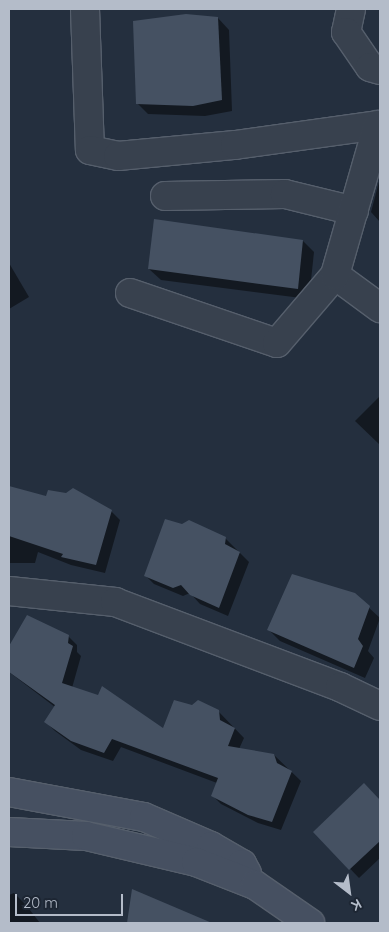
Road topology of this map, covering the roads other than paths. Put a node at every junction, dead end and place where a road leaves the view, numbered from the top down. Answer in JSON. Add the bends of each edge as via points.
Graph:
{"nodes":[{"id":1,"x":85,"y":9,"type":"edge"},
{"id":2,"x":351,"y":9,"type":"edge"},
{"id":3,"x":380,"y":70,"type":"edge"},
{"id":4,"x":379,"y":125,"type":"edge"},
{"id":5,"x":165,"y":196,"type":"dead end"},
{"id":6,"x":354,"y":211,"type":"junction"},
{"id":7,"x":335,"y":275,"type":"junction"},
{"id":8,"x":130,"y":293,"type":"dead end"},
{"id":9,"x":380,"y":308,"type":"edge"},
{"id":10,"x":9,"y":591,"type":"edge"},
{"id":11,"x":380,"y":706,"type":"edge"},
{"id":12,"x":9,"y":792,"type":"edge"},
{"id":13,"x":9,"y":832,"type":"edge"},
{"id":14,"x":255,"y":885,"type":"junction"},
{"id":15,"x":310,"y":923,"type":"edge"}],
"edges":[{"from":1,"to":4,"type":"street","via":[[90,150],[118,156],[235,145]]},
{"from":2,"to":3,"type":"street","via":[[346,32],[370,66]]},
{"from":4,"to":6,"type":"street"},
{"from":5,"to":6,"type":"street","via":[[285,194]]},
{"from":6,"to":7,"type":"street"},
{"from":7,"to":8,"type":"street","via":[[278,343]]},
{"from":7,"to":9,"type":"street"},
{"from":10,"to":11,"type":"street","via":[[115,602],[340,687]]},
{"from":12,"to":14,"type":"street","via":[[108,808],[180,830],[242,864]]},
{"from":13,"to":14,"type":"street","via":[[86,836],[140,846],[196,862]]},
{"from":14,"to":15,"type":"street"}]}
